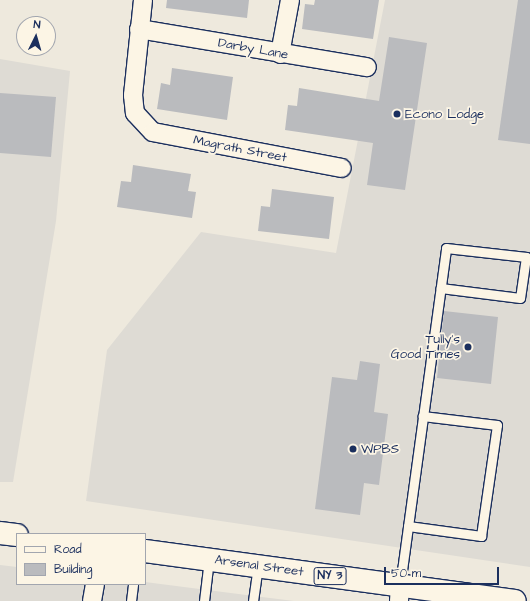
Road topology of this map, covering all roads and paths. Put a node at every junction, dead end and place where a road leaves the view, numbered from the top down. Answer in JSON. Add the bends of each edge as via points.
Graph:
{"nodes":[{"id":1,"x":143,"y":0,"type":"edge"},
{"id":2,"x":290,"y":0,"type":"edge"},
{"id":3,"x":139,"y":29,"type":"junction"},
{"id":4,"x":280,"y":54,"type":"junction"},
{"id":5,"x":367,"y":67,"type":"dead end"},
{"id":6,"x":342,"y":168,"type":"dead end"},
{"id":7,"x":440,"y":288,"type":"junction"},
{"id":8,"x":423,"y":416,"type":"junction"},
{"id":9,"x":408,"y":526,"type":"junction"},
{"id":10,"x":0,"y":533,"type":"edge"},
{"id":11,"x":16,"y":535,"type":"edge"},
{"id":12,"x":146,"y":551,"type":"edge"},
{"id":13,"x":209,"y":559,"type":"junction"},
{"id":14,"x":258,"y":566,"type":"junction"},
{"id":15,"x":95,"y":585,"type":"edge"},
{"id":16,"x":133,"y":585,"type":"edge"},
{"id":17,"x":399,"y":593,"type":"edge"},
{"id":18,"x":92,"y":601,"type":"edge"},
{"id":19,"x":131,"y":601,"type":"edge"},
{"id":20,"x":204,"y":601,"type":"edge"},
{"id":21,"x":253,"y":601,"type":"edge"},
{"id":22,"x":516,"y":601,"type":"edge"}],
"edges":[{"from":1,"to":3,"type":"street"},
{"from":2,"to":4,"type":"street"},
{"from":3,"to":4,"type":"street","name":"Darby Lane"},
{"from":3,"to":6,"type":"street","name":"Magrath Street","via":[[132,95],[135,113],[153,132]]},
{"from":4,"to":5,"type":"street","name":"Darby Lane"},
{"from":7,"to":7,"type":"lane","via":[[446,248],[526,257],[520,298]]},
{"from":7,"to":8,"type":"lane"},
{"from":8,"to":9,"type":"lane"},
{"from":8,"to":9,"type":"lane","via":[[497,425],[481,536]]},
{"from":9,"to":17,"type":"lane"},
{"from":10,"to":11,"type":"highway"},
{"from":12,"to":13,"type":"highway","name":"Arsenal Street","number":"NY 3"},
{"from":13,"to":14,"type":"highway","name":"Arsenal Street","number":"NY 3"},
{"from":13,"to":20,"type":"lane"},
{"from":14,"to":17,"type":"highway","name":"Arsenal Street","number":"NY 3"},
{"from":14,"to":21,"type":"lane"},
{"from":15,"to":18,"type":"street"},
{"from":16,"to":19,"type":"lane"},
{"from":17,"to":22,"type":"highway","name":"Arsenal Street","number":"NY 3"}]}
